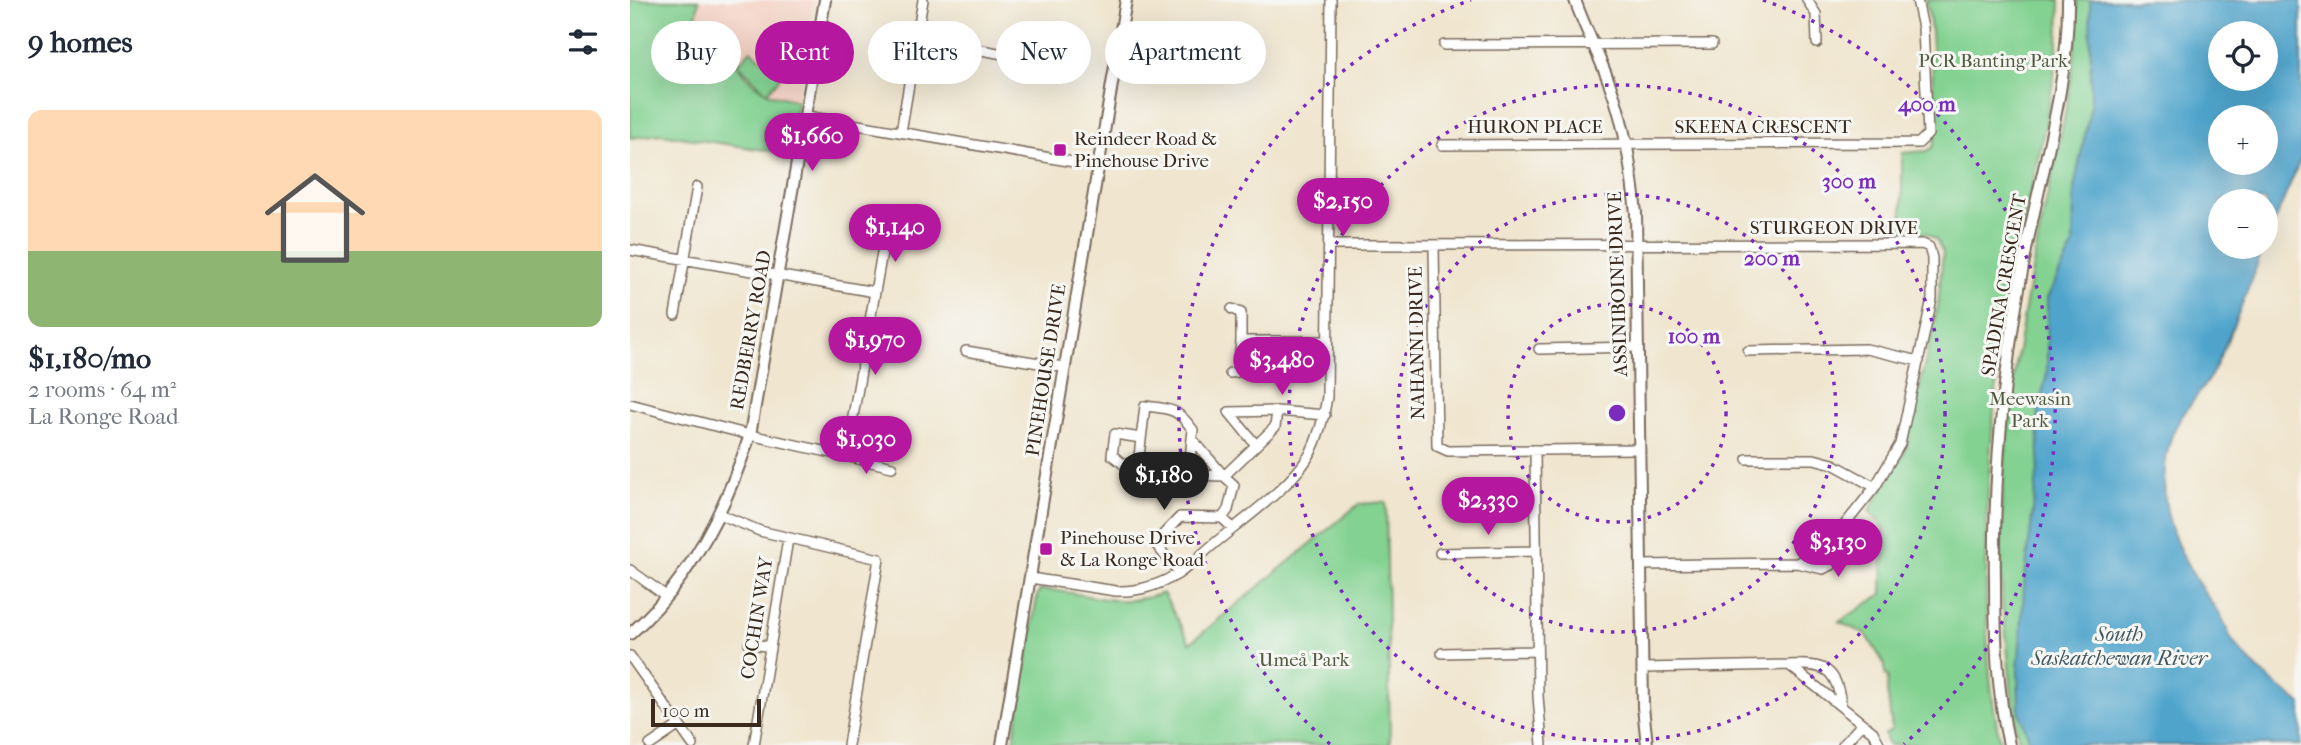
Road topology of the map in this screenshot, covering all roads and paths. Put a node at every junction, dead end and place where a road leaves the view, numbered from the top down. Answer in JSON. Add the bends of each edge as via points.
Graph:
{"nodes":[{"id":1,"x":825,"y":0,"type":"edge"},
{"id":2,"x":923,"y":0,"type":"edge"},
{"id":3,"x":1126,"y":0,"type":"edge"},
{"id":4,"x":1331,"y":0,"type":"edge"},
{"id":5,"x":1575,"y":0,"type":"edge"},
{"id":6,"x":1807,"y":0,"type":"edge"},
{"id":7,"x":1917,"y":0,"type":"edge"},
{"id":8,"x":2068,"y":0,"type":"edge"},
{"id":9,"x":919,"y":21,"type":"edge"},
{"id":10,"x":1817,"y":43,"type":"dead end"},
{"id":11,"x":1712,"y":44,"type":"dead end"},
{"id":12,"x":1444,"y":45,"type":"dead end"},
{"id":13,"x":1593,"y":45,"type":"junction"},
{"id":14,"x":909,"y":84,"type":"edge"},
{"id":15,"x":806,"y":116,"type":"junction"},
{"id":16,"x":901,"y":132,"type":"junction"},
{"id":17,"x":1443,"y":145,"type":"dead end"},
{"id":18,"x":1628,"y":145,"type":"junction"},
{"id":19,"x":1097,"y":166,"type":"junction"},
{"id":20,"x":697,"y":187,"type":"dead end"},
{"id":21,"x":886,"y":230,"type":"dead end"},
{"id":22,"x":1637,"y":245,"type":"junction"},
{"id":23,"x":1328,"y":246,"type":"junction"},
{"id":24,"x":1434,"y":246,"type":"junction"},
{"id":25,"x":630,"y":250,"type":"edge"},
{"id":26,"x":685,"y":259,"type":"junction"},
{"id":27,"x":778,"y":274,"type":"junction"},
{"id":28,"x":875,"y":292,"type":"junction"},
{"id":29,"x":1231,"y":309,"type":"dead end"},
{"id":30,"x":675,"y":315,"type":"dead end"},
{"id":31,"x":1241,"y":341,"type":"junction"},
{"id":32,"x":1327,"y":341,"type":"junction"},
{"id":33,"x":1638,"y":347,"type":"junction"},
{"id":34,"x":1539,"y":349,"type":"dead end"},
{"id":35,"x":966,"y":351,"type":"dead end"},
{"id":36,"x":1748,"y":351,"type":"dead end"},
{"id":37,"x":1919,"y":360,"type":"junction"},
{"id":38,"x":1063,"y":366,"type":"junction"},
{"id":39,"x":1230,"y":373,"type":"dead end"},
{"id":40,"x":630,"y":404,"type":"edge"},
{"id":41,"x":1277,"y":411,"type":"junction"},
{"id":42,"x":1325,"y":415,"type":"junction"},
{"id":43,"x":750,"y":435,"type":"junction"},
{"id":44,"x":1141,"y":438,"type":"dead end"},
{"id":45,"x":1192,"y":439,"type":"junction"},
{"id":46,"x":1256,"y":445,"type":"junction"},
{"id":47,"x":1639,"y":449,"type":"junction"},
{"id":48,"x":1535,"y":450,"type":"junction"},
{"id":49,"x":846,"y":456,"type":"junction"},
{"id":50,"x":1747,"y":459,"type":"dead end"},
{"id":51,"x":892,"y":467,"type":"dead end"},
{"id":52,"x":1224,"y":476,"type":"junction"},
{"id":53,"x":1875,"y":487,"type":"junction"},
{"id":54,"x":719,"y":514,"type":"junction"},
{"id":55,"x":1222,"y":518,"type":"junction"},
{"id":56,"x":1233,"y":528,"type":"junction"},
{"id":57,"x":1838,"y":535,"type":"junction"},
{"id":58,"x":788,"y":539,"type":"junction"},
{"id":59,"x":1536,"y":551,"type":"junction"},
{"id":60,"x":1440,"y":553,"type":"dead end"},
{"id":61,"x":1797,"y":563,"type":"junction"},
{"id":62,"x":1641,"y":565,"type":"junction"},
{"id":63,"x":630,"y":570,"type":"edge"},
{"id":64,"x":1179,"y":573,"type":"junction"},
{"id":65,"x":1030,"y":578,"type":"junction"},
{"id":66,"x":666,"y":596,"type":"junction"},
{"id":67,"x":630,"y":634,"type":"edge"},
{"id":68,"x":750,"y":643,"type":"dead end"},
{"id":69,"x":770,"y":647,"type":"junction"},
{"id":70,"x":1538,"y":651,"type":"junction"},
{"id":71,"x":1442,"y":653,"type":"dead end"},
{"id":72,"x":630,"y":656,"type":"edge"},
{"id":73,"x":1789,"y":664,"type":"junction"},
{"id":74,"x":1643,"y":668,"type":"junction"},
{"id":75,"x":1841,"y":704,"type":"junction"},
{"id":76,"x":1861,"y":724,"type":"junction"},
{"id":77,"x":678,"y":726,"type":"junction"},
{"id":78,"x":650,"y":745,"type":"edge"},
{"id":79,"x":693,"y":745,"type":"edge"},
{"id":80,"x":754,"y":745,"type":"edge"},
{"id":81,"x":848,"y":745,"type":"edge"},
{"id":82,"x":1002,"y":745,"type":"edge"},
{"id":83,"x":1542,"y":745,"type":"edge"},
{"id":84,"x":1647,"y":745,"type":"edge"},
{"id":85,"x":1843,"y":745,"type":"edge"},
{"id":86,"x":1880,"y":745,"type":"edge"},
{"id":87,"x":2009,"y":745,"type":"edge"}],
"edges":[{"from":1,"to":15,"type":"street","name":"REDBERRY ROAD"},
{"from":2,"to":9,"type":"street"},
{"from":3,"to":19,"type":"street","name":"PINEHOUSE DRIVE"},
{"from":4,"to":23,"type":"street"},
{"from":5,"to":13,"type":"street","name":"ASSINIBOINE DRIVE"},
{"from":6,"to":10,"type":"street","via":[[1816,14]]},
{"from":7,"to":18,"type":"street","name":"SKEENA CRESCENT","via":[[1925,60],[1928,134],[1923,141]]},
{"from":8,"to":87,"type":"street","name":"SPADINA CRESCENT","via":[[2062,78],[2018,292],[2001,411],[1995,610]]},
{"from":11,"to":13,"type":"street"},
{"from":12,"to":13,"type":"street"},
{"from":13,"to":18,"type":"street","name":"ASSINIBOINE DRIVE"},
{"from":14,"to":16,"type":"street"},
{"from":15,"to":16,"type":"street"},
{"from":15,"to":27,"type":"street","name":"REDBERRY ROAD"},
{"from":16,"to":19,"type":"street"},
{"from":17,"to":18,"type":"street","name":"HURON PLACE"},
{"from":18,"to":22,"type":"street","name":"ASSINIBOINE DRIVE"},
{"from":19,"to":38,"type":"street","name":"PINEHOUSE DRIVE"},
{"from":20,"to":26,"type":"street"},
{"from":21,"to":28,"type":"street"},
{"from":22,"to":24,"type":"street","name":"NAHANNI DRIVE"},
{"from":22,"to":33,"type":"street","name":"ASSINIBOINE DRIVE"},
{"from":22,"to":37,"type":"street","name":"STURGEON DRIVE","via":[[1925,245],[1931,251],[1932,299]]},
{"from":23,"to":24,"type":"street","name":"NAHANNI DRIVE"},
{"from":23,"to":32,"type":"street"},
{"from":24,"to":48,"type":"street","name":"NAHANNI DRIVE","via":[[1437,446],[1448,451]]},
{"from":25,"to":26,"type":"street"},
{"from":26,"to":27,"type":"street"},
{"from":26,"to":30,"type":"street"},
{"from":27,"to":28,"type":"street"},
{"from":27,"to":43,"type":"street","name":"REDBERRY ROAD"},
{"from":28,"to":49,"type":"street"},
{"from":29,"to":31,"type":"street","via":[[1241,313]]},
{"from":31,"to":32,"type":"street"},
{"from":31,"to":39,"type":"street","via":[[1238,372]]},
{"from":32,"to":42,"type":"street"},
{"from":33,"to":34,"type":"street"},
{"from":33,"to":47,"type":"street","name":"ASSINIBOINE DRIVE"},
{"from":35,"to":38,"type":"street"},
{"from":36,"to":37,"type":"street","via":[[1866,349]]},
{"from":37,"to":53,"type":"street","name":"STURGEON DRIVE","via":[[1900,444]]},
{"from":38,"to":65,"type":"street","name":"PINEHOUSE DRIVE"},
{"from":40,"to":43,"type":"street"},
{"from":41,"to":42,"type":"street"},
{"from":41,"to":46,"type":"street","via":[[1275,427]]},
{"from":41,"to":46,"type":"street","via":[[1229,412]]},
{"from":42,"to":56,"type":"street","via":[[1304,462]]},
{"from":43,"to":49,"type":"street"},
{"from":43,"to":54,"type":"street","name":"REDBERRY ROAD"},
{"from":44,"to":45,"type":"street","via":[[1145,406],[1182,415],[1193,430]]},
{"from":45,"to":52,"type":"street"},
{"from":45,"to":52,"type":"street","via":[[1189,470],[1193,475]]},
{"from":46,"to":52,"type":"street"},
{"from":47,"to":48,"type":"street","name":"NAHANNI DRIVE"},
{"from":47,"to":62,"type":"street","name":"ASSINIBOINE DRIVE"},
{"from":48,"to":59,"type":"street"},
{"from":49,"to":51,"type":"street"},
{"from":50,"to":53,"type":"street","via":[[1814,459]]},
{"from":52,"to":55,"type":"street","via":[[1234,485]]},
{"from":53,"to":57,"type":"street","name":"STURGEON DRIVE"},
{"from":54,"to":58,"type":"street"},
{"from":54,"to":66,"type":"street","name":"REDBERRY ROAD"},
{"from":55,"to":56,"type":"street"},
{"from":55,"to":64,"type":"street","via":[[1180,517],[1155,544]]},
{"from":56,"to":64,"type":"street"},
{"from":57,"to":61,"type":"street","name":"STURGEON DRIVE","via":[[1827,547]]},
{"from":57,"to":61,"type":"street","name":"STURGEON DRIVE","via":[[1832,565],[1823,569]]},
{"from":58,"to":69,"type":"street","name":"COCHIN WAY"},
{"from":58,"to":81,"type":"street","via":[[879,559]]},
{"from":59,"to":60,"type":"street"},
{"from":59,"to":70,"type":"street"},
{"from":61,"to":62,"type":"street","name":"STURGEON DRIVE"},
{"from":62,"to":74,"type":"street","name":"ASSINIBOINE DRIVE"},
{"from":63,"to":66,"type":"street"},
{"from":64,"to":65,"type":"street","via":[[1129,592]]},
{"from":65,"to":82,"type":"street","name":"PINEHOUSE DRIVE"},
{"from":66,"to":67,"type":"street","name":"REDBERRY ROAD"},
{"from":68,"to":69,"type":"street"},
{"from":69,"to":80,"type":"street","name":"COCHIN WAY"},
{"from":70,"to":71,"type":"street"},
{"from":70,"to":83,"type":"street"},
{"from":72,"to":77,"type":"street"},
{"from":73,"to":74,"type":"street"},
{"from":73,"to":75,"type":"street"},
{"from":73,"to":75,"type":"street","via":[[1824,667],[1839,687]]},
{"from":74,"to":84,"type":"street","name":"ASSINIBOINE DRIVE"},
{"from":75,"to":76,"type":"street"},
{"from":76,"to":85,"type":"street"},
{"from":76,"to":86,"type":"street"},
{"from":77,"to":78,"type":"street"},
{"from":77,"to":79,"type":"street"}]}
